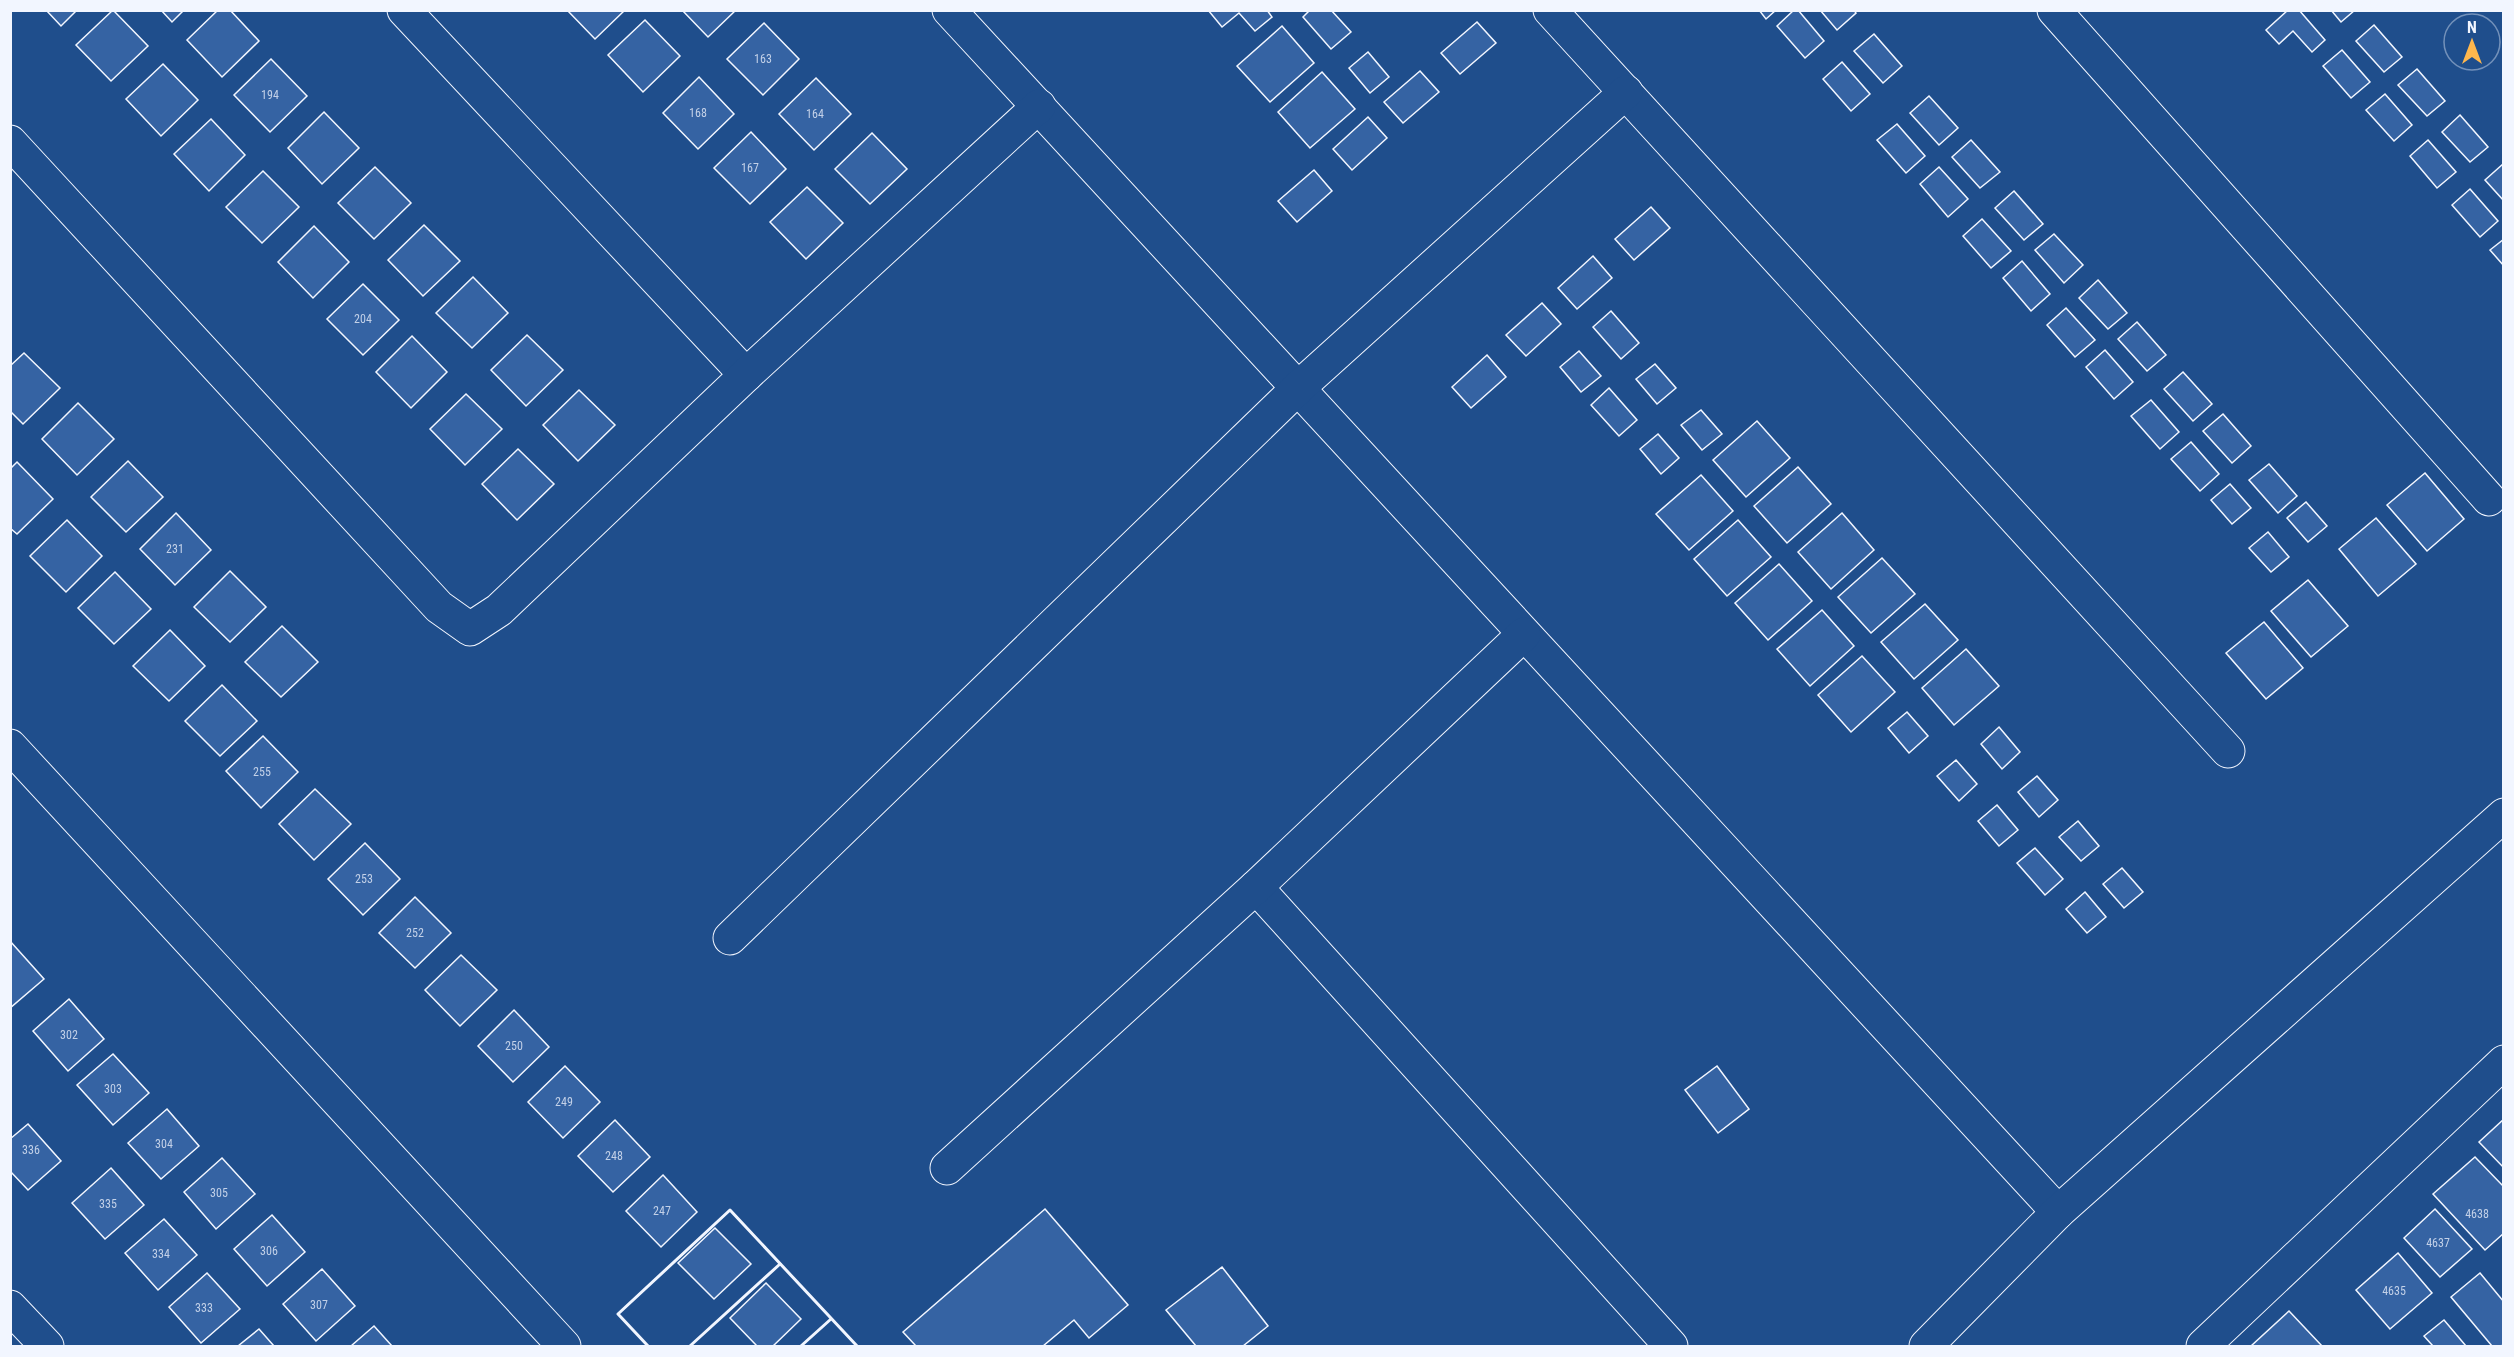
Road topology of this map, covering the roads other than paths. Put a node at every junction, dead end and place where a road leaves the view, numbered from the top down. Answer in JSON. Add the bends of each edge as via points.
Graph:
{"nodes":[{"id":1,"x":404,"y":10,"type":"edge"},
{"id":2,"x":949,"y":10,"type":"edge"},
{"id":3,"x":1550,"y":10,"type":"edge"},
{"id":4,"x":2054,"y":10,"type":"edge"},
{"id":5,"x":1626,"y":92,"type":"junction"},
{"id":6,"x":1039,"y":106,"type":"junction"},
{"id":7,"x":10,"y":142,"type":"edge"},
{"id":8,"x":746,"y":375,"type":"junction"},
{"id":9,"x":1298,"y":388,"type":"junction"},
{"id":10,"x":2488,"y":499,"type":"dead end"},
{"id":11,"x":1524,"y":634,"type":"junction"},
{"id":12,"x":10,"y":746,"type":"edge"},
{"id":13,"x":2228,"y":751,"type":"dead end"},
{"id":14,"x":2504,"y":815,"type":"edge"},
{"id":15,"x":1256,"y":887,"type":"junction"},
{"id":16,"x":730,"y":938,"type":"dead end"},
{"id":17,"x":2504,"y":1062,"type":"edge"},
{"id":18,"x":947,"y":1168,"type":"dead end"},
{"id":19,"x":2058,"y":1212,"type":"junction"},
{"id":20,"x":10,"y":1307,"type":"edge"},
{"id":21,"x":47,"y":1347,"type":"edge"},
{"id":22,"x":564,"y":1347,"type":"edge"},
{"id":23,"x":1671,"y":1347,"type":"edge"},
{"id":24,"x":1926,"y":1347,"type":"edge"},
{"id":25,"x":2203,"y":1347,"type":"edge"}],
"edges":[{"from":1,"to":8,"type":"street"},
{"from":2,"to":6,"type":"street"},
{"from":3,"to":5,"type":"street"},
{"from":4,"to":10,"type":"street"},
{"from":5,"to":9,"type":"street"},
{"from":5,"to":13,"type":"street"},
{"from":6,"to":8,"type":"street"},
{"from":6,"to":9,"type":"street"},
{"from":7,"to":8,"type":"street","via":[[439,607],[470,629],[499,610]]},
{"from":9,"to":11,"type":"street"},
{"from":9,"to":16,"type":"street"},
{"from":11,"to":15,"type":"street"},
{"from":11,"to":19,"type":"street"},
{"from":12,"to":22,"type":"street"},
{"from":14,"to":19,"type":"street"},
{"from":15,"to":18,"type":"street"},
{"from":15,"to":23,"type":"street"},
{"from":17,"to":25,"type":"street"},
{"from":19,"to":24,"type":"street"},
{"from":20,"to":21,"type":"street"}]}
